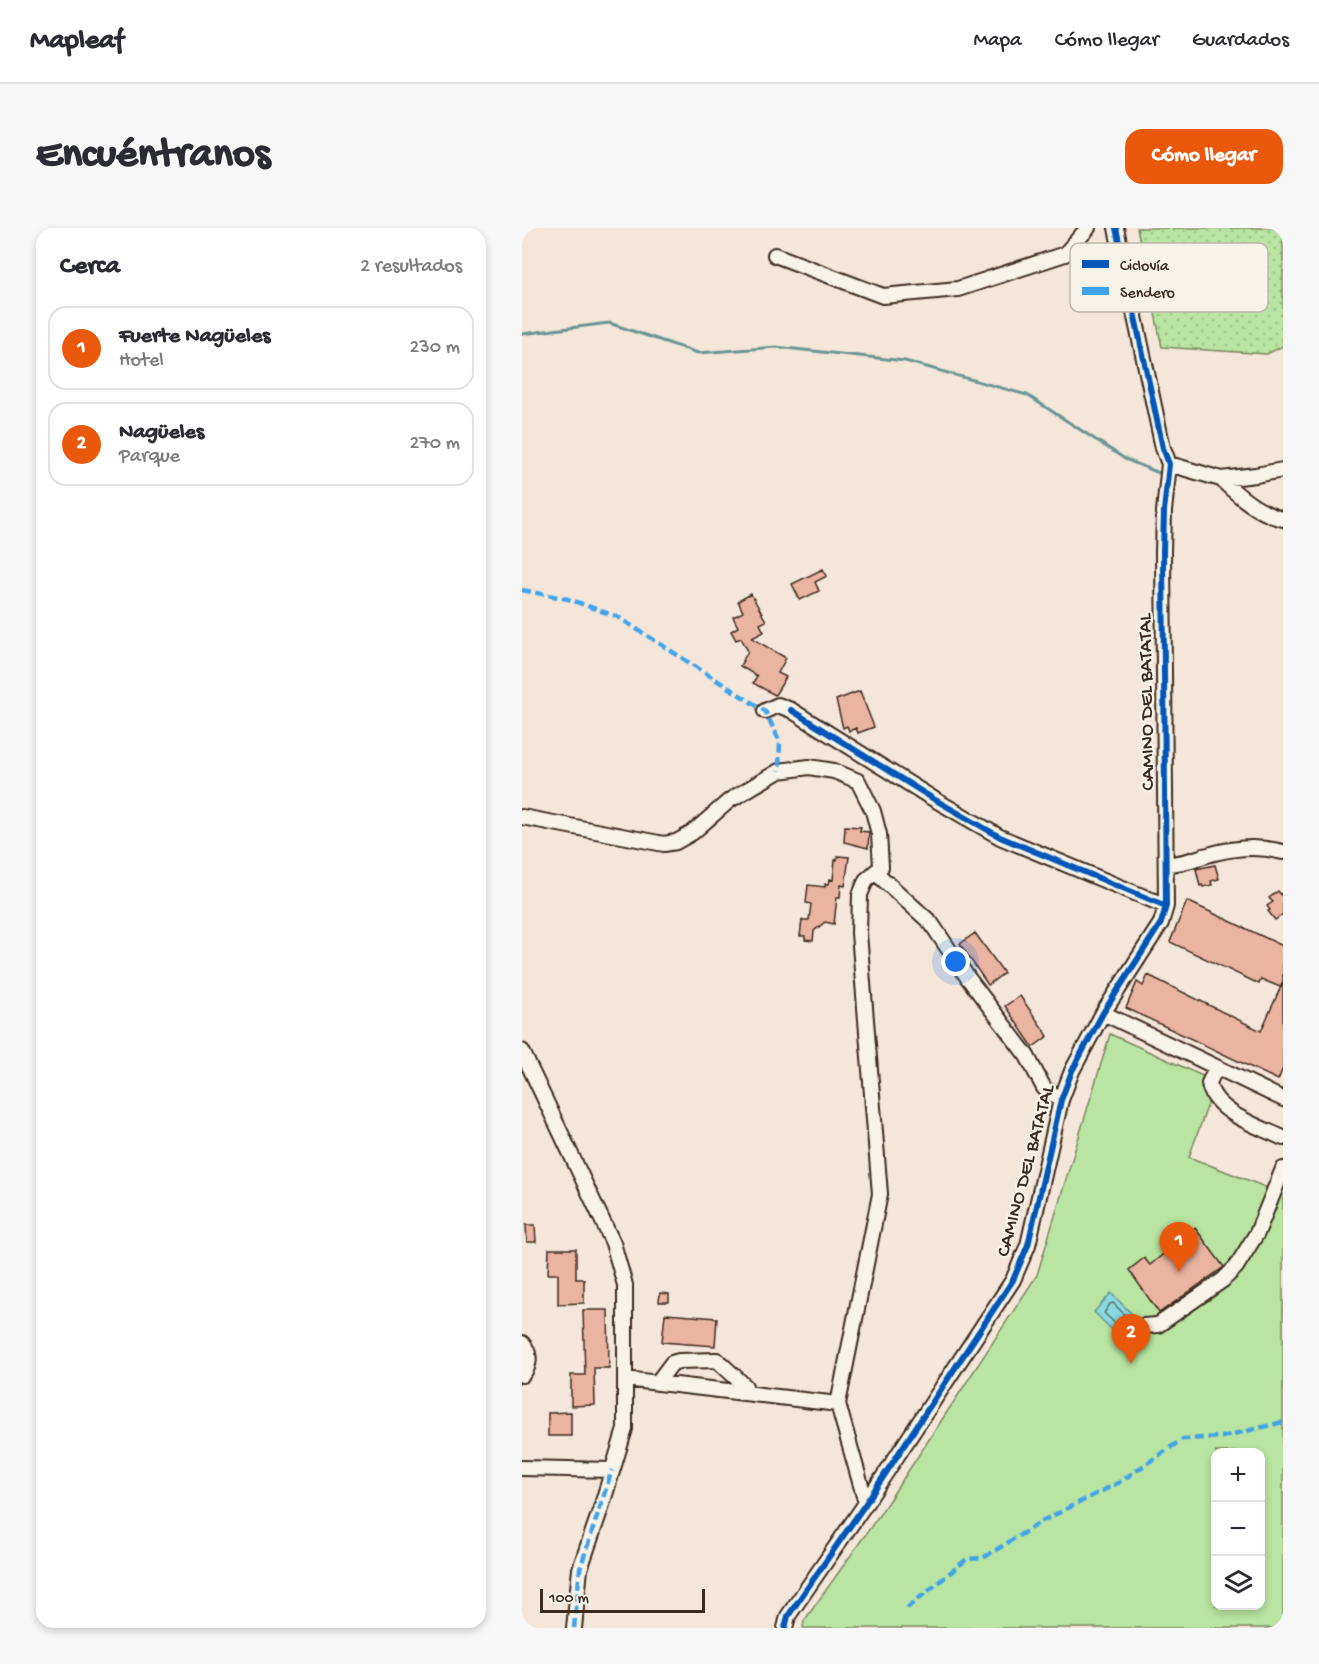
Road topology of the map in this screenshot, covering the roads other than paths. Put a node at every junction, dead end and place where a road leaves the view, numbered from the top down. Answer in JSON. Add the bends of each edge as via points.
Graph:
{"nodes":[{"id":1,"x":1088,"y":228,"type":"edge"},
{"id":2,"x":1116,"y":228,"type":"edge"},
{"id":3,"x":1075,"y":243,"type":"edge"},
{"id":4,"x":1119,"y":243,"type":"edge"},
{"id":5,"x":1070,"y":248,"type":"edge"},
{"id":6,"x":775,"y":255,"type":"dead end"},
{"id":7,"x":1134,"y":312,"type":"edge"},
{"id":8,"x":1168,"y":464,"type":"junction"},
{"id":9,"x":1283,"y":470,"type":"edge"},
{"id":10,"x":1221,"y":479,"type":"junction"},
{"id":11,"x":1283,"y":519,"type":"edge"},
{"id":12,"x":765,"y":711,"type":"dead end"},
{"id":13,"x":522,"y":817,"type":"edge"},
{"id":14,"x":1283,"y":852,"type":"edge"},
{"id":15,"x":1167,"y":864,"type":"junction"},
{"id":16,"x":875,"y":872,"type":"junction"},
{"id":17,"x":1166,"y":906,"type":"junction"},
{"id":18,"x":1102,"y":1012,"type":"junction"},
{"id":19,"x":522,"y":1051,"type":"edge"},
{"id":20,"x":1216,"y":1067,"type":"junction"},
{"id":21,"x":1283,"y":1099,"type":"edge"},
{"id":22,"x":1061,"y":1100,"type":"junction"},
{"id":23,"x":1283,"y":1138,"type":"edge"},
{"id":24,"x":1283,"y":1169,"type":"edge"},
{"id":25,"x":1134,"y":1331,"type":"dead end"},
{"id":26,"x":522,"y":1343,"type":"edge"},
{"id":27,"x":522,"y":1375,"type":"edge"},
{"id":28,"x":625,"y":1379,"type":"junction"},
{"id":29,"x":657,"y":1383,"type":"junction"},
{"id":30,"x":746,"y":1393,"type":"junction"},
{"id":31,"x":838,"y":1404,"type":"junction"},
{"id":32,"x":522,"y":1468,"type":"edge"},
{"id":33,"x":612,"y":1470,"type":"junction"},
{"id":34,"x":866,"y":1503,"type":"junction"},
{"id":35,"x":574,"y":1628,"type":"edge"},
{"id":36,"x":785,"y":1628,"type":"edge"}],
"edges":[{"from":1,"to":3,"type":"street"},
{"from":2,"to":4,"type":"street","name":"CAMINO DEL BATATAL"},
{"from":5,"to":6,"type":"street","via":[[1065,254],[958,289],[883,296]]},
{"from":7,"to":8,"type":"street","name":"CAMINO DEL BATATAL"},
{"from":8,"to":10,"type":"street"},
{"from":8,"to":15,"type":"street","name":"CAMINO DEL BATATAL","via":[[1163,553]]},
{"from":9,"to":10,"type":"street"},
{"from":10,"to":11,"type":"street","via":[[1240,497],[1270,516]]},
{"from":12,"to":17,"type":"street","via":[[778,705],[791,710],[1000,837]]},
{"from":13,"to":16,"type":"street","via":[[664,844],[692,833],[730,800],[779,771],[808,767],[834,771],[858,781],[873,812],[879,834],[880,867]]},
{"from":14,"to":15,"type":"street","via":[[1244,847]]},
{"from":15,"to":17,"type":"street","name":"CAMINO DEL BATATAL"},
{"from":16,"to":22,"type":"street","via":[[931,923],[1027,1056],[1044,1088]]},
{"from":16,"to":31,"type":"street","via":[[866,880],[860,895],[859,933],[880,1194]]},
{"from":17,"to":18,"type":"street","name":"CAMINO DEL BATATAL","via":[[1161,923]]},
{"from":18,"to":20,"type":"street"},
{"from":18,"to":22,"type":"street","name":"CAMINO DEL BATATAL"},
{"from":19,"to":28,"type":"street","via":[[620,1264],[625,1285]]},
{"from":20,"to":21,"type":"street"},
{"from":20,"to":23,"type":"street","via":[[1209,1083],[1217,1101],[1229,1112]]},
{"from":22,"to":34,"type":"street","name":"CAMINO DEL BATATAL","via":[[1028,1245],[1013,1280]]},
{"from":24,"to":25,"type":"street","via":[[1257,1233],[1236,1267],[1158,1325]]},
{"from":26,"to":27,"type":"street","via":[[529,1358]]},
{"from":28,"to":29,"type":"street"},
{"from":28,"to":33,"type":"street","via":[[625,1429]]},
{"from":29,"to":30,"type":"street"},
{"from":29,"to":30,"type":"street","via":[[672,1363],[717,1360],[745,1386]]},
{"from":30,"to":31,"type":"street"},
{"from":31,"to":34,"type":"street"},
{"from":32,"to":33,"type":"street"},
{"from":33,"to":35,"type":"street","via":[[580,1569]]},
{"from":34,"to":36,"type":"street","name":"CAMINO DEL BATATAL","via":[[788,1616]]}]}
